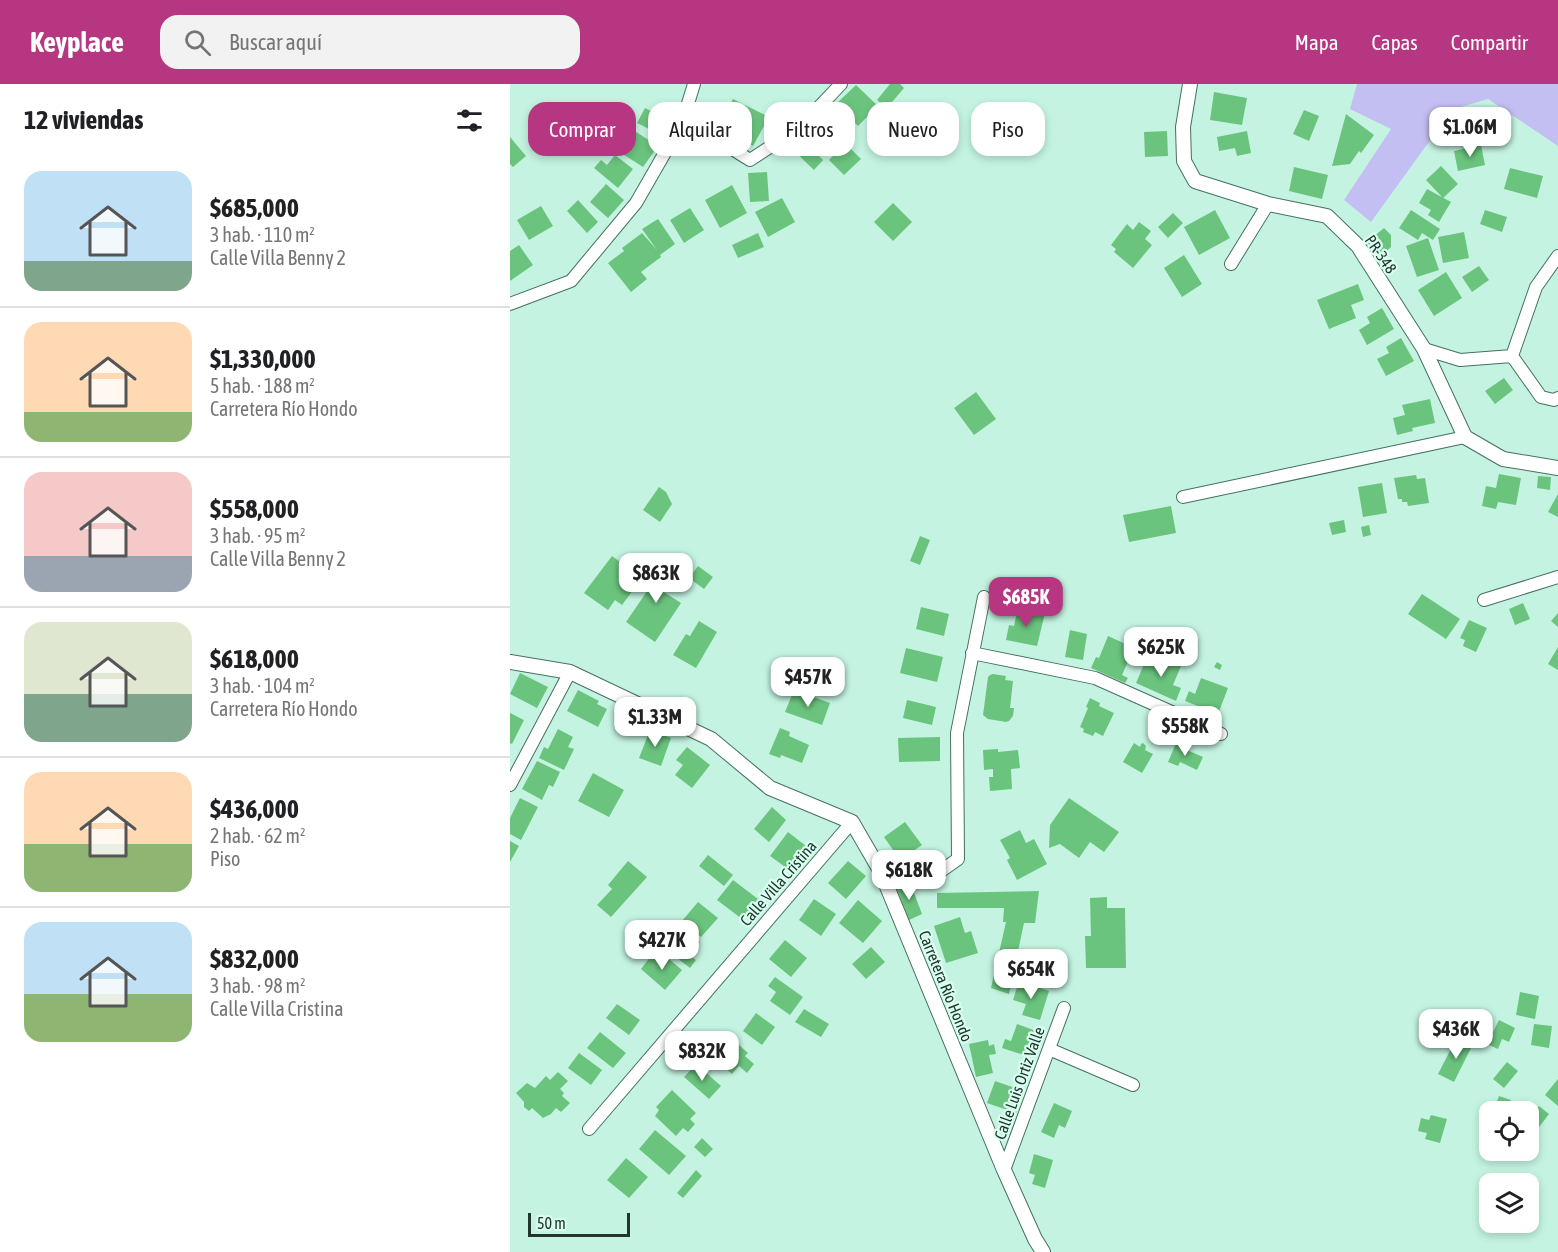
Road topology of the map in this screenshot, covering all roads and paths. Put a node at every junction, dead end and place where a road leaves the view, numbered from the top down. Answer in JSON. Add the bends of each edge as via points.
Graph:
{"nodes":[{"id":1,"x":694,"y":84,"type":"edge"},
{"id":2,"x":841,"y":84,"type":"edge"},
{"id":3,"x":1190,"y":84,"type":"edge"},
{"id":4,"x":688,"y":102,"type":"edge"},
{"id":5,"x":663,"y":156,"type":"edge"},
{"id":6,"x":744,"y":156,"type":"edge"},
{"id":7,"x":1268,"y":204,"type":"junction"},
{"id":8,"x":1558,"y":256,"type":"edge"},
{"id":9,"x":1231,"y":264,"type":"dead end"},
{"id":10,"x":510,"y":304,"type":"edge"},
{"id":11,"x":1424,"y":349,"type":"junction"},
{"id":12,"x":1512,"y":356,"type":"junction"},
{"id":13,"x":1558,"y":398,"type":"edge"},
{"id":14,"x":1465,"y":437,"type":"junction"},
{"id":15,"x":1558,"y":468,"type":"edge"},
{"id":16,"x":1183,"y":497,"type":"dead end"},
{"id":17,"x":1558,"y":577,"type":"edge"},
{"id":18,"x":984,"y":597,"type":"dead end"},
{"id":19,"x":1484,"y":600,"type":"dead end"},
{"id":20,"x":972,"y":653,"type":"junction"},
{"id":21,"x":510,"y":662,"type":"edge"},
{"id":22,"x":570,"y":672,"type":"junction"},
{"id":23,"x":1221,"y":734,"type":"dead end"},
{"id":24,"x":510,"y":785,"type":"edge"},
{"id":25,"x":852,"y":822,"type":"junction"},
{"id":26,"x":881,"y":872,"type":"junction"},
{"id":27,"x":1064,"y":1008,"type":"dead end"},
{"id":28,"x":1049,"y":1049,"type":"junction"},
{"id":29,"x":1133,"y":1085,"type":"dead end"},
{"id":30,"x":589,"y":1129,"type":"dead end"},
{"id":31,"x":1004,"y":1170,"type":"junction"},
{"id":32,"x":1043,"y":1252,"type":"edge"}],
"edges":[{"from":1,"to":4,"type":"street"},
{"from":2,"to":6,"type":"street","via":[[799,128],[750,160]]},
{"from":3,"to":7,"type":"street","name":"PR-348","number":"PR-348","via":[[1183,127],[1184,161],[1195,181]]},
{"from":5,"to":10,"type":"street","via":[[636,203],[571,281]]},
{"from":7,"to":9,"type":"street"},
{"from":7,"to":11,"type":"street","name":"PR-348","number":"PR-348","via":[[1327,216],[1358,246]]},
{"from":8,"to":12,"type":"street","via":[[1536,287]]},
{"from":11,"to":12,"type":"street","via":[[1461,360]]},
{"from":11,"to":14,"type":"street","name":"PR-348","number":"PR-348"},
{"from":12,"to":13,"type":"street","via":[[1541,397]]},
{"from":14,"to":15,"type":"street","via":[[1503,459]]},
{"from":14,"to":16,"type":"street"},
{"from":17,"to":19,"type":"street"},
{"from":18,"to":20,"type":"street"},
{"from":20,"to":23,"type":"street","via":[[1095,678]]},
{"from":20,"to":26,"type":"street","via":[[957,733],[958,859],[941,871]]},
{"from":21,"to":22,"type":"street"},
{"from":22,"to":24,"type":"street"},
{"from":22,"to":25,"type":"street","via":[[711,739],[770,788]]},
{"from":25,"to":26,"type":"street","name":"Carretera Río Hondo"},
{"from":25,"to":30,"type":"street","name":"Calle Villa Cristina"},
{"from":26,"to":31,"type":"street","name":"Carretera Río Hondo"},
{"from":27,"to":28,"type":"street","name":"Calle Luis Ortiz Valle"},
{"from":28,"to":29,"type":"street"},
{"from":28,"to":31,"type":"street","name":"Calle Luis Ortiz Valle"},
{"from":31,"to":32,"type":"street","name":"Carretera Río Hondo"}]}
